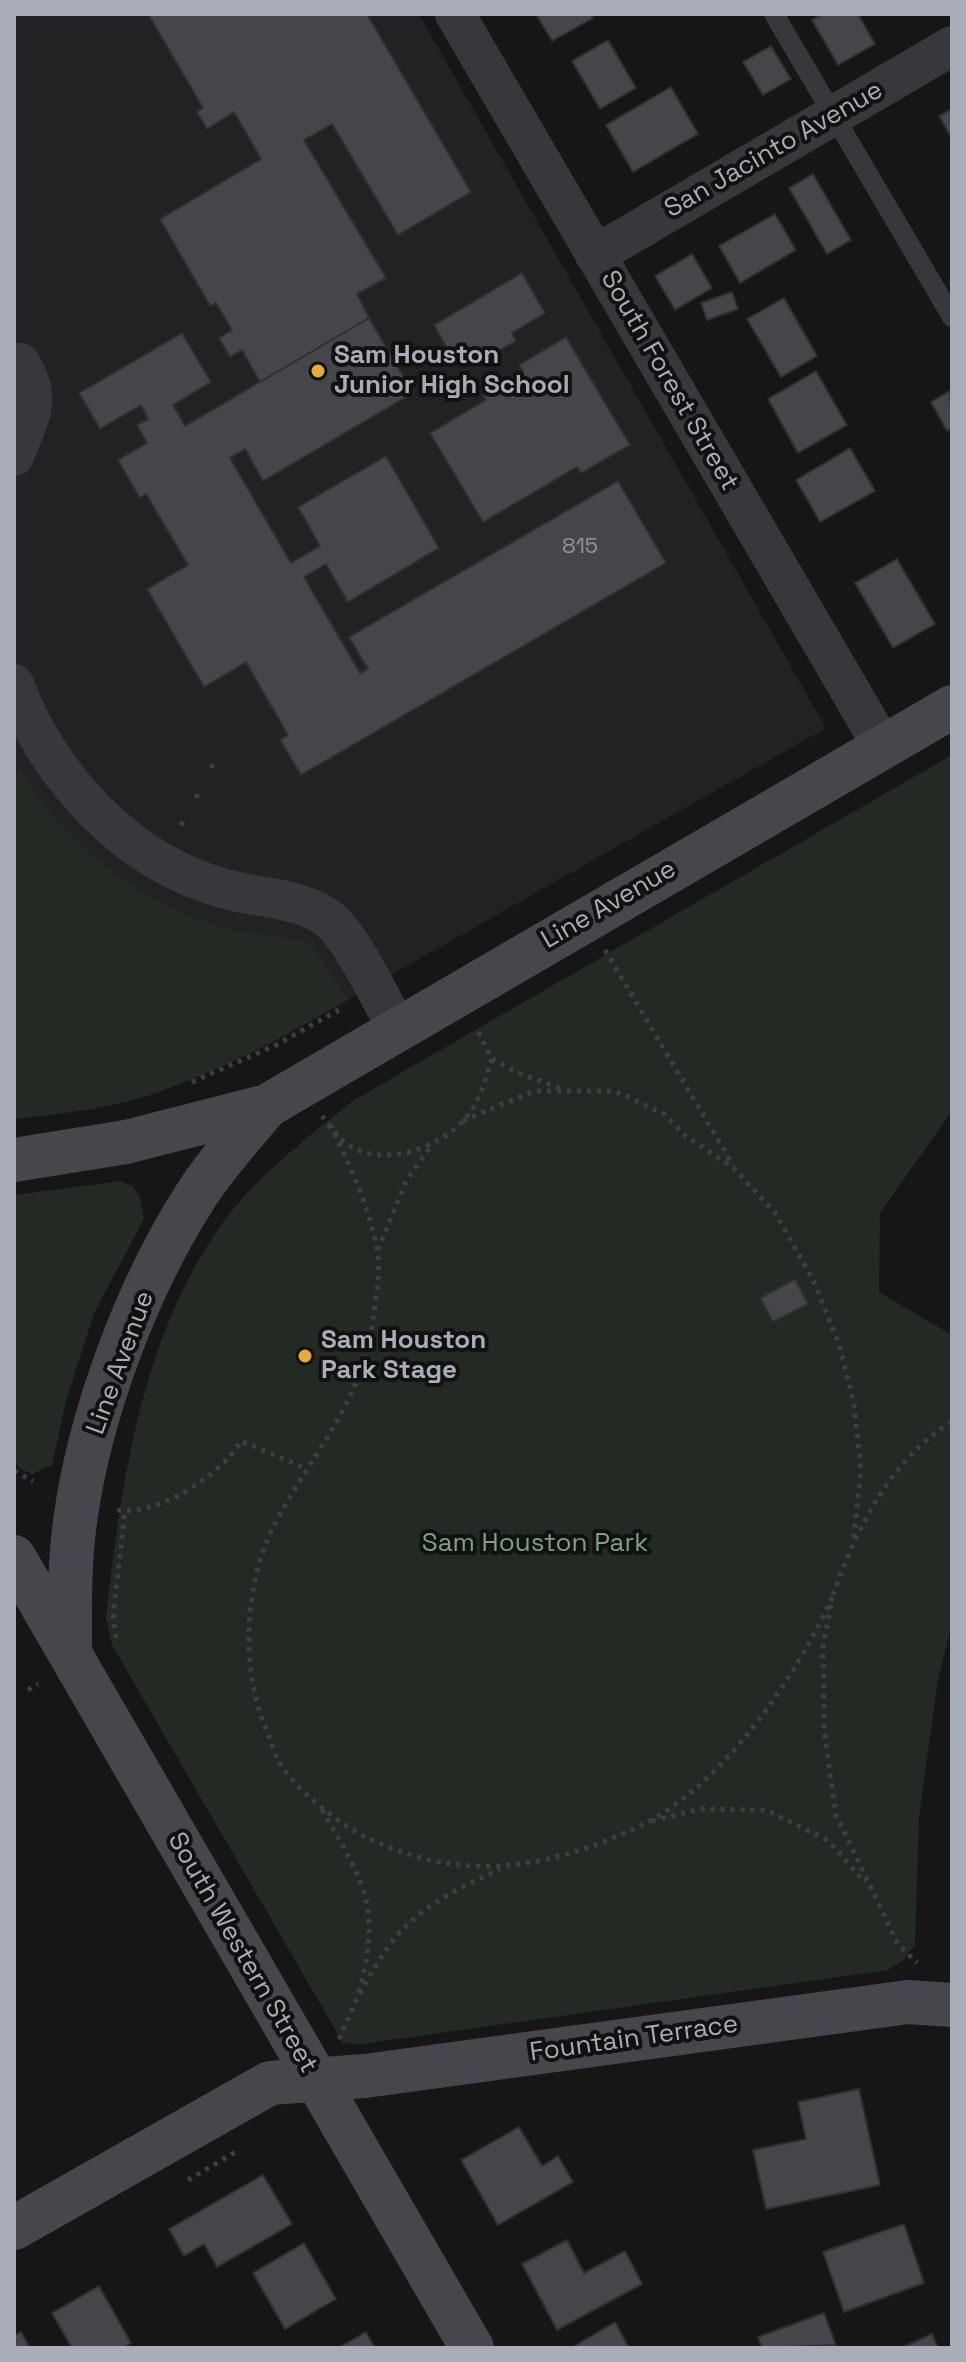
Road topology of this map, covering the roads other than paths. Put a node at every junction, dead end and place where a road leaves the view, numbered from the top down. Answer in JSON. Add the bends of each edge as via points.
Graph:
{"nodes":[{"id":1,"x":455,"y":14,"type":"edge"},
{"id":2,"x":774,"y":14,"type":"edge"},
{"id":3,"x":952,"y":46,"type":"edge"},
{"id":4,"x":832,"y":115,"type":"junction"},
{"id":5,"x":595,"y":255,"type":"junction"},
{"id":6,"x":952,"y":317,"type":"edge"},
{"id":7,"x":20,"y":363,"type":"dead end"},
{"id":8,"x":14,"y":456,"type":"edge"},
{"id":9,"x":14,"y":684,"type":"edge"},
{"id":10,"x":952,"y":707,"type":"edge"},
{"id":11,"x":883,"y":747,"type":"junction"},
{"id":12,"x":398,"y":1029,"type":"junction"},
{"id":13,"x":267,"y":1106,"type":"junction"},
{"id":14,"x":14,"y":1160,"type":"edge"},
{"id":15,"x":14,"y":1557,"type":"edge"},
{"id":16,"x":70,"y":1655,"type":"junction"},
{"id":17,"x":952,"y":2005,"type":"edge"},
{"id":18,"x":316,"y":2079,"type":"junction"},
{"id":19,"x":14,"y":2228,"type":"edge"},
{"id":20,"x":472,"y":2348,"type":"edge"}],
"edges":[{"from":1,"to":5,"type":"street","name":"South Forest Street"},
{"from":2,"to":4,"type":"lane"},
{"from":3,"to":4,"type":"street","name":"San Jacinto Avenue"},
{"from":4,"to":5,"type":"street","name":"San Jacinto Avenue"},
{"from":4,"to":6,"type":"lane"},
{"from":5,"to":11,"type":"street","name":"South Forest Street"},
{"from":7,"to":8,"type":"street","via":[[32,382],[34,398]]},
{"from":9,"to":12,"type":"street","via":[[57,767],[104,820],[160,860],[201,880],[310,909],[331,920]]},
{"from":10,"to":11,"type":"main road","name":"Line Avenue"},
{"from":11,"to":12,"type":"main road","name":"Line Avenue"},
{"from":12,"to":13,"type":"main road","name":"Line Avenue"},
{"from":13,"to":14,"type":"main road","name":"Line Avenue","via":[[126,1142]]},
{"from":13,"to":16,"type":"main road","name":"Line Avenue","via":[[195,1196],[145,1291],[113,1373],[84,1469],[75,1521]]},
{"from":15,"to":16,"type":"main road","name":"South Western Street"},
{"from":16,"to":18,"type":"main road","name":"South Western Street"},
{"from":17,"to":18,"type":"main road","name":"Fountain Terrace","via":[[908,2002]]},
{"from":18,"to":19,"type":"main road","name":"Fountain Terrace","via":[[270,2083]]},
{"from":18,"to":20,"type":"main road","name":"South Western Street"}]}
